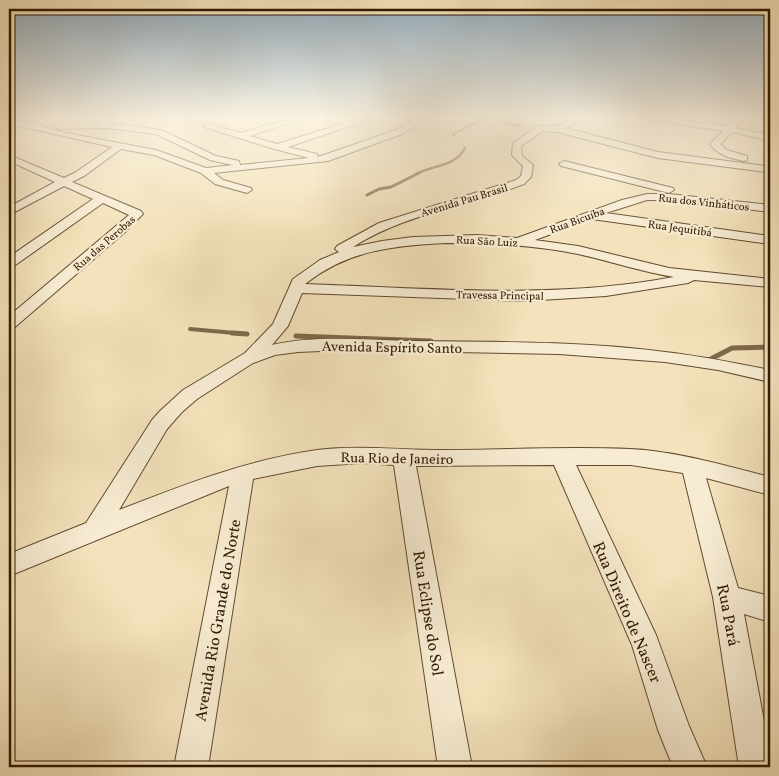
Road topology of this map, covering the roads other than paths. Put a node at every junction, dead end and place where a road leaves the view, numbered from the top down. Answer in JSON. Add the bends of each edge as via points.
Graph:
{"nodes":[{"id":1,"x":108,"y":154,"type":"edge"},
{"id":2,"x":159,"y":154,"type":"edge"},
{"id":3,"x":205,"y":154,"type":"edge"},
{"id":4,"x":308,"y":154,"type":"edge"},
{"id":5,"x":335,"y":154,"type":"edge"},
{"id":6,"x":516,"y":154,"type":"edge"},
{"id":7,"x":655,"y":154,"type":"edge"},
{"id":8,"x":730,"y":154,"type":"edge"},
{"id":9,"x":9,"y":158,"type":"edge"},
{"id":10,"x":324,"y":158,"type":"junction"},
{"id":11,"x":564,"y":164,"type":"dead end"},
{"id":12,"x":270,"y":165,"type":"junction"},
{"id":13,"x":770,"y":166,"type":"edge"},
{"id":14,"x":205,"y":171,"type":"junction"},
{"id":15,"x":63,"y":182,"type":"junction"},
{"id":16,"x":636,"y":182,"type":"junction"},
{"id":17,"x":247,"y":190,"type":"dead end"},
{"id":18,"x":101,"y":199,"type":"junction"},
{"id":19,"x":638,"y":199,"type":"junction"},
{"id":20,"x":734,"y":205,"type":"junction"},
{"id":21,"x":770,"y":208,"type":"edge"},
{"id":22,"x":9,"y":212,"type":"edge"},
{"id":23,"x":590,"y":215,"type":"junction"},
{"id":24,"x":770,"y":240,"type":"edge"},
{"id":25,"x":517,"y":242,"type":"junction"},
{"id":26,"x":328,"y":261,"type":"junction"},
{"id":27,"x":9,"y":263,"type":"edge"},
{"id":28,"x":701,"y":277,"type":"junction"},
{"id":29,"x":770,"y":284,"type":"edge"},
{"id":30,"x":297,"y":288,"type":"junction"},
{"id":31,"x":9,"y":324,"type":"edge"},
{"id":32,"x":252,"y":356,"type":"junction"},
{"id":33,"x":770,"y":376,"type":"edge"},
{"id":34,"x":404,"y":458,"type":"junction"},
{"id":35,"x":562,"y":458,"type":"junction"},
{"id":36,"x":692,"y":466,"type":"junction"},
{"id":37,"x":243,"y":474,"type":"junction"},
{"id":38,"x":770,"y":486,"type":"edge"},
{"id":39,"x":95,"y":529,"type":"junction"},
{"id":40,"x":9,"y":565,"type":"edge"},
{"id":41,"x":727,"y":597,"type":"junction"},
{"id":42,"x":770,"y":609,"type":"edge"},
{"id":43,"x":191,"y":767,"type":"edge"},
{"id":44,"x":454,"y":767,"type":"edge"},
{"id":45,"x":690,"y":767,"type":"edge"},
{"id":46,"x":756,"y":767,"type":"edge"}],
"edges":[{"from":1,"to":15,"type":"street"},
{"from":2,"to":14,"type":"street"},
{"from":3,"to":12,"type":"street","via":[[241,163]]},
{"from":4,"to":10,"type":"street"},
{"from":5,"to":10,"type":"street"},
{"from":6,"to":26,"type":"street","name":"Avenida Pau Brasil","via":[[528,165],[526,177],[520,182],[458,204],[399,218],[342,248]]},
{"from":7,"to":13,"type":"street"},
{"from":8,"to":13,"type":"street"},
{"from":9,"to":15,"type":"street","name":"Rua das Perobas"},
{"from":10,"to":12,"type":"street"},
{"from":11,"to":16,"type":"street"},
{"from":12,"to":14,"type":"street"},
{"from":14,"to":17,"type":"street","via":[[219,182]]},
{"from":15,"to":18,"type":"street","name":"Rua das Perobas"},
{"from":15,"to":22,"type":"street"},
{"from":16,"to":19,"type":"street"},
{"from":16,"to":20,"type":"street"},
{"from":18,"to":27,"type":"street"},
{"from":18,"to":31,"type":"street","name":"Rua das Perobas","via":[[137,214]]},
{"from":19,"to":20,"type":"street","name":"Rua dos Vinháticos","via":[[669,197]]},
{"from":19,"to":23,"type":"street","name":"Rua Bicuíba"},
{"from":20,"to":21,"type":"street","name":"Rua dos Vinháticos"},
{"from":23,"to":24,"type":"street","name":"Rua Jequitibá"},
{"from":23,"to":25,"type":"street","name":"Rua Bicuíba"},
{"from":25,"to":26,"type":"street","name":"Rua São Luiz","via":[[429,239],[368,248]]},
{"from":25,"to":28,"type":"street","name":"Rua São Luiz","via":[[565,248]]},
{"from":26,"to":30,"type":"street","name":"Rua São Luiz","via":[[298,282]]},
{"from":28,"to":29,"type":"street","name":"Rua São Luiz"},
{"from":28,"to":30,"type":"street","name":"Travessa Principal","via":[[606,292],[550,296]]},
{"from":30,"to":32,"type":"street","name":"Rua São Luiz","via":[[280,326]]},
{"from":32,"to":33,"type":"street","name":"Avenida Espírito Santo","via":[[311,346],[566,349],[668,356]]},
{"from":32,"to":39,"type":"street","name":"Avenida Espírito Santo","via":[[182,399],[171,410]]},
{"from":34,"to":35,"type":"street","name":"Rua Rio de Janeiro"},
{"from":34,"to":37,"type":"street","name":"Rua Rio de Janeiro","via":[[363,455],[317,458]]},
{"from":34,"to":44,"type":"street","name":"Rua Eclipse do Sol"},
{"from":35,"to":36,"type":"street","name":"Rua Rio de Janeiro","via":[[631,457]]},
{"from":35,"to":45,"type":"street","name":"Rua Direito de Nascer","via":[[646,646]]},
{"from":36,"to":38,"type":"street","name":"Rua Rio de Janeiro"},
{"from":36,"to":41,"type":"street","name":"Rua Pará"},
{"from":37,"to":39,"type":"street","name":"Rua Rio de Janeiro"},
{"from":37,"to":43,"type":"street","name":"Avenida Rio Grande do Norte"},
{"from":39,"to":40,"type":"street","name":"Rua Rio de Janeiro"},
{"from":41,"to":42,"type":"street"},
{"from":41,"to":46,"type":"street","name":"Rua Pará"}]}
